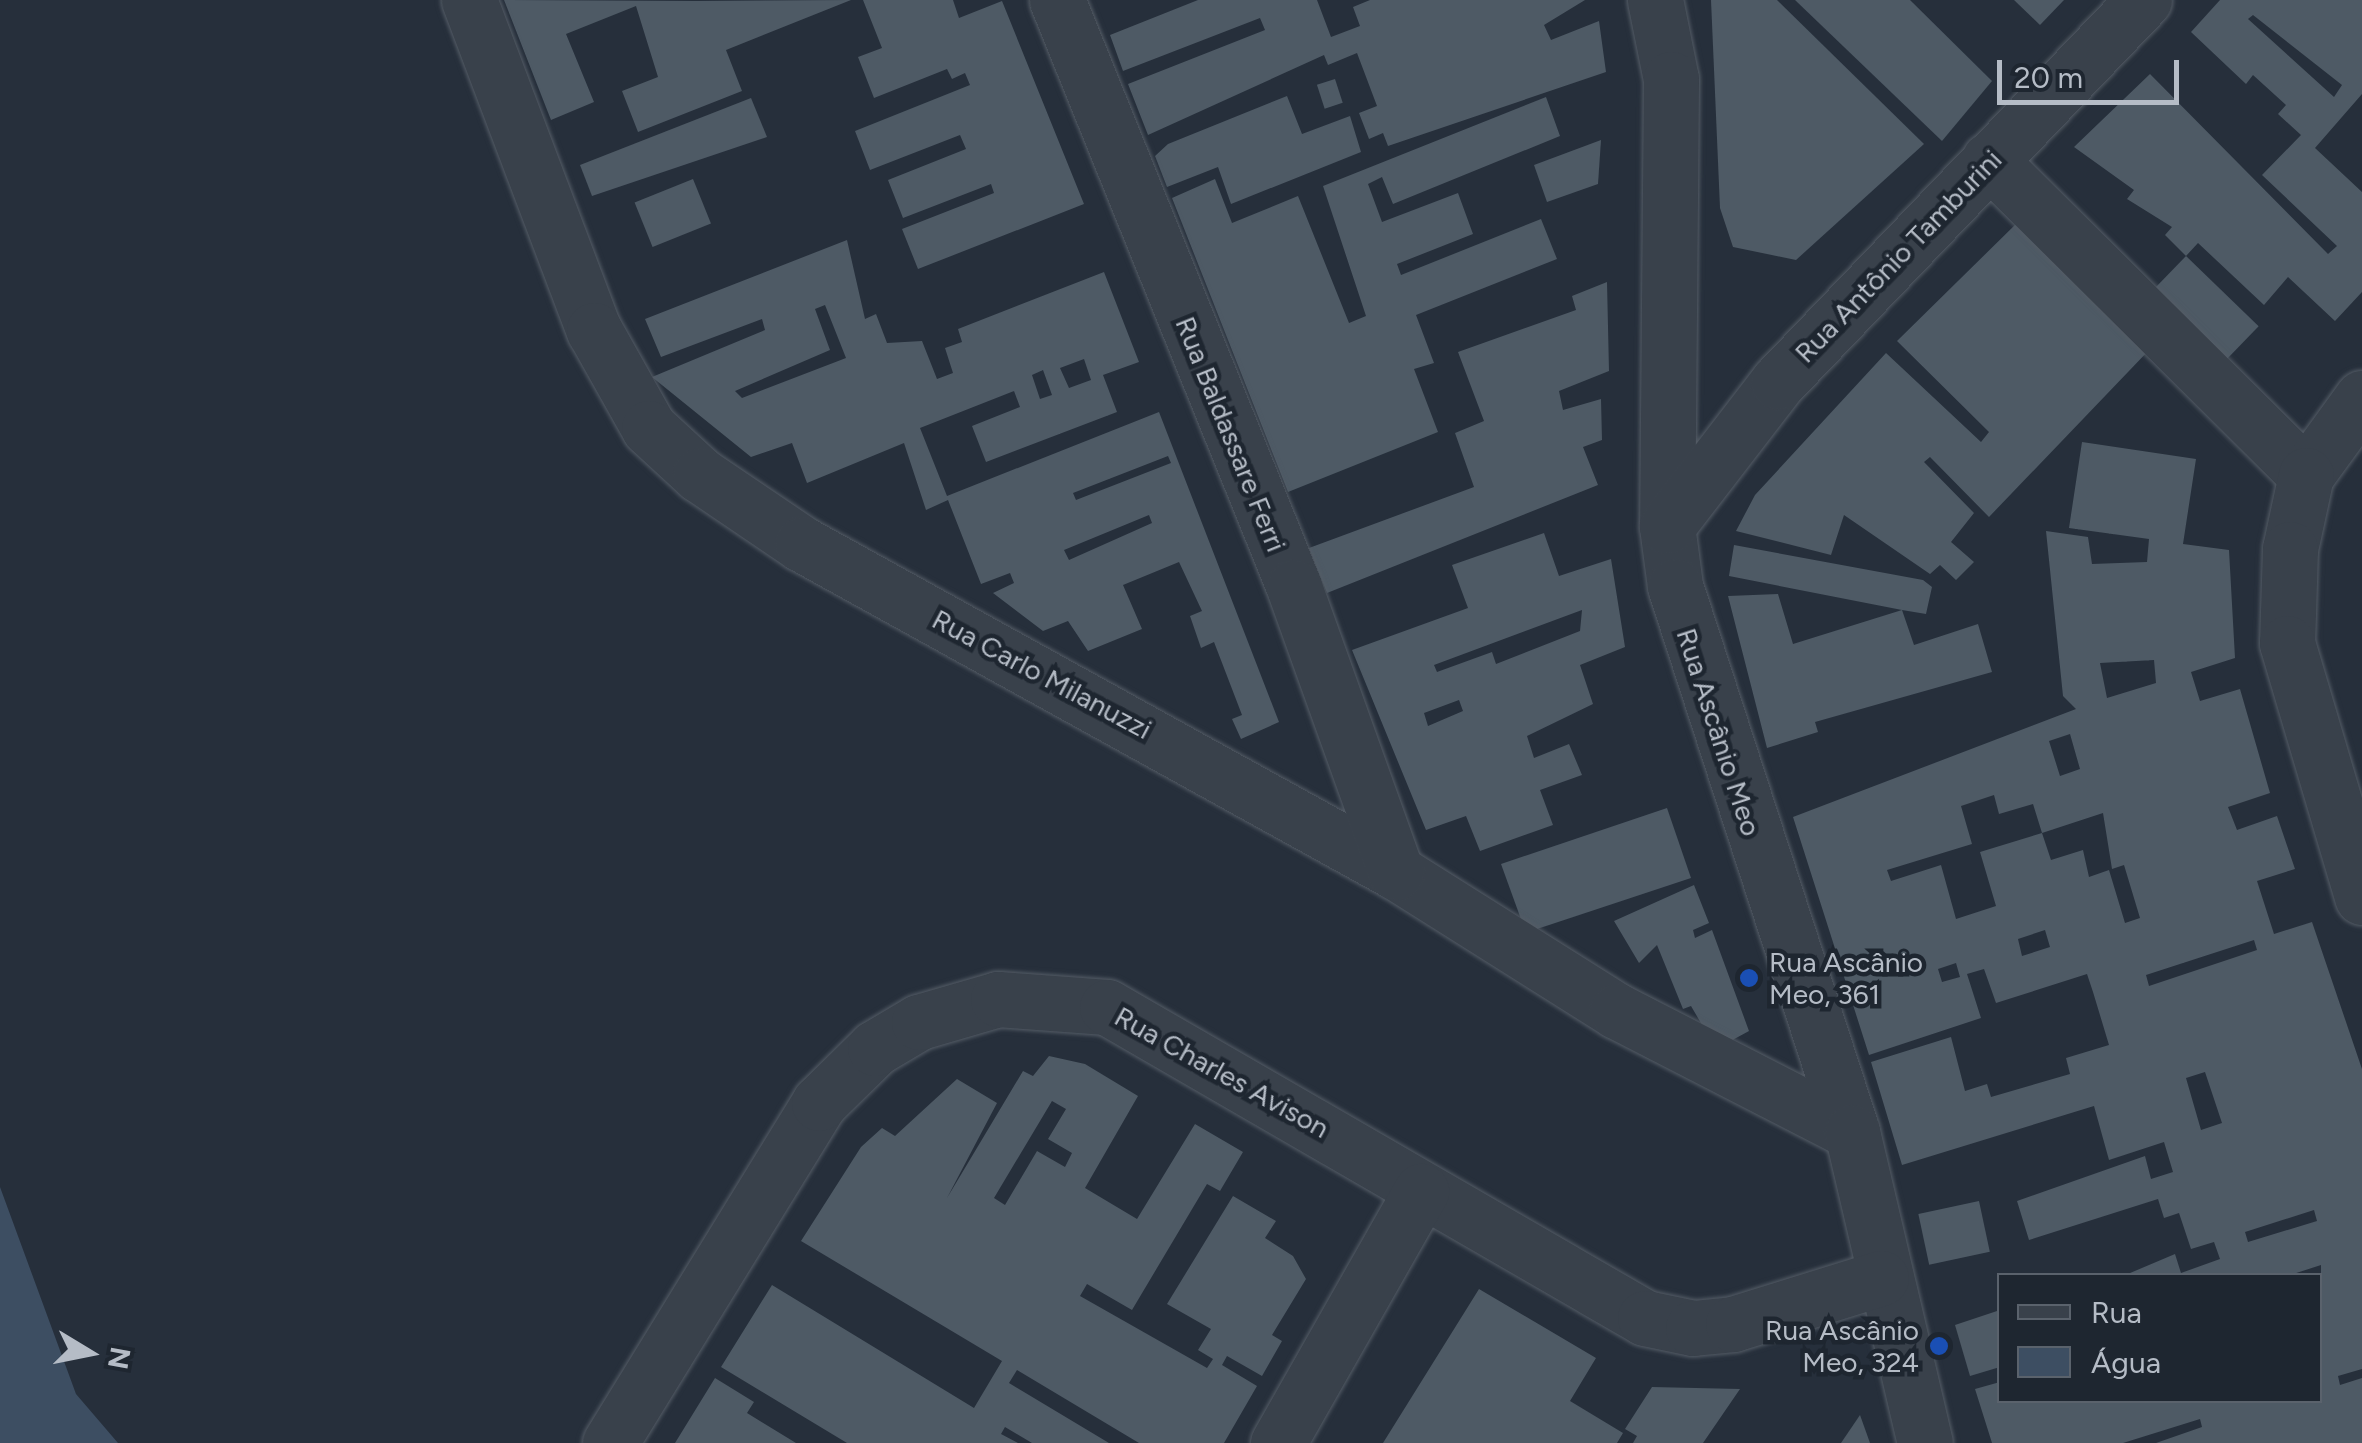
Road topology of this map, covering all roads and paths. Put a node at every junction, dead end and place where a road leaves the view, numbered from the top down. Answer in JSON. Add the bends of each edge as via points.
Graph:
{"nodes":[{"id":1,"x":468,"y":0,"type":"edge"},
{"id":2,"x":1057,"y":0,"type":"edge"},
{"id":3,"x":1655,"y":0,"type":"edge"},
{"id":4,"x":2144,"y":0,"type":"edge"},
{"id":5,"x":1989,"y":160,"type":"junction"},
{"id":6,"x":2362,"y":398,"type":"edge"},
{"id":7,"x":2306,"y":474,"type":"junction"},
{"id":8,"x":1667,"y":526,"type":"junction"},
{"id":9,"x":1396,"y":872,"type":"junction"},
{"id":10,"x":2359,"y":876,"type":"edge"},
{"id":11,"x":1852,"y":1132,"type":"junction"},
{"id":12,"x":1421,"y":1191,"type":"junction"},
{"id":13,"x":1880,"y":1278,"type":"junction"},
{"id":14,"x":610,"y":1443,"type":"edge"},
{"id":15,"x":1278,"y":1443,"type":"edge"},
{"id":16,"x":1925,"y":1443,"type":"edge"}],
"edges":[{"from":1,"to":9,"type":"street","name":"Rua Carlo Milanuzzi","via":[[594,330],[649,428],[674,452],[802,544]]},
{"from":2,"to":9,"type":"street","name":"Rua Baldassare Ferri","via":[[1294,587]]},
{"from":3,"to":8,"type":"street","name":"Rua Ascânio Meo","via":[[1670,79],[1674,218]]},
{"from":4,"to":5,"type":"street","name":"Rua Antônio Tamburini"},
{"from":5,"to":7,"type":"street"},
{"from":5,"to":8,"type":"street","name":"Rua Antônio Tamburini","via":[[1778,382]]},
{"from":6,"to":7,"type":"street"},
{"from":7,"to":10,"type":"street","via":[[2290,548],[2287,643]]},
{"from":8,"to":11,"type":"street","name":"Rua Ascânio Meo","via":[[1683,626]]},
{"from":9,"to":11,"type":"street","name":"Rua Carlo Milanuzzi","via":[[1618,1011]]},
{"from":11,"to":13,"type":"street","name":"Rua Ascânio Meo"},
{"from":12,"to":13,"type":"street","name":"Rua Charles Avison","via":[[1668,1324],[1733,1324]]},
{"from":12,"to":14,"type":"street","name":"Rua Charles Avison","via":[[1206,1056],[1107,1007],[1033,997],[960,1007],[876,1048],[820,1103]]},
{"from":12,"to":15,"type":"street"},
{"from":13,"to":16,"type":"street","name":"Rua Ascânio Meo"}]}
